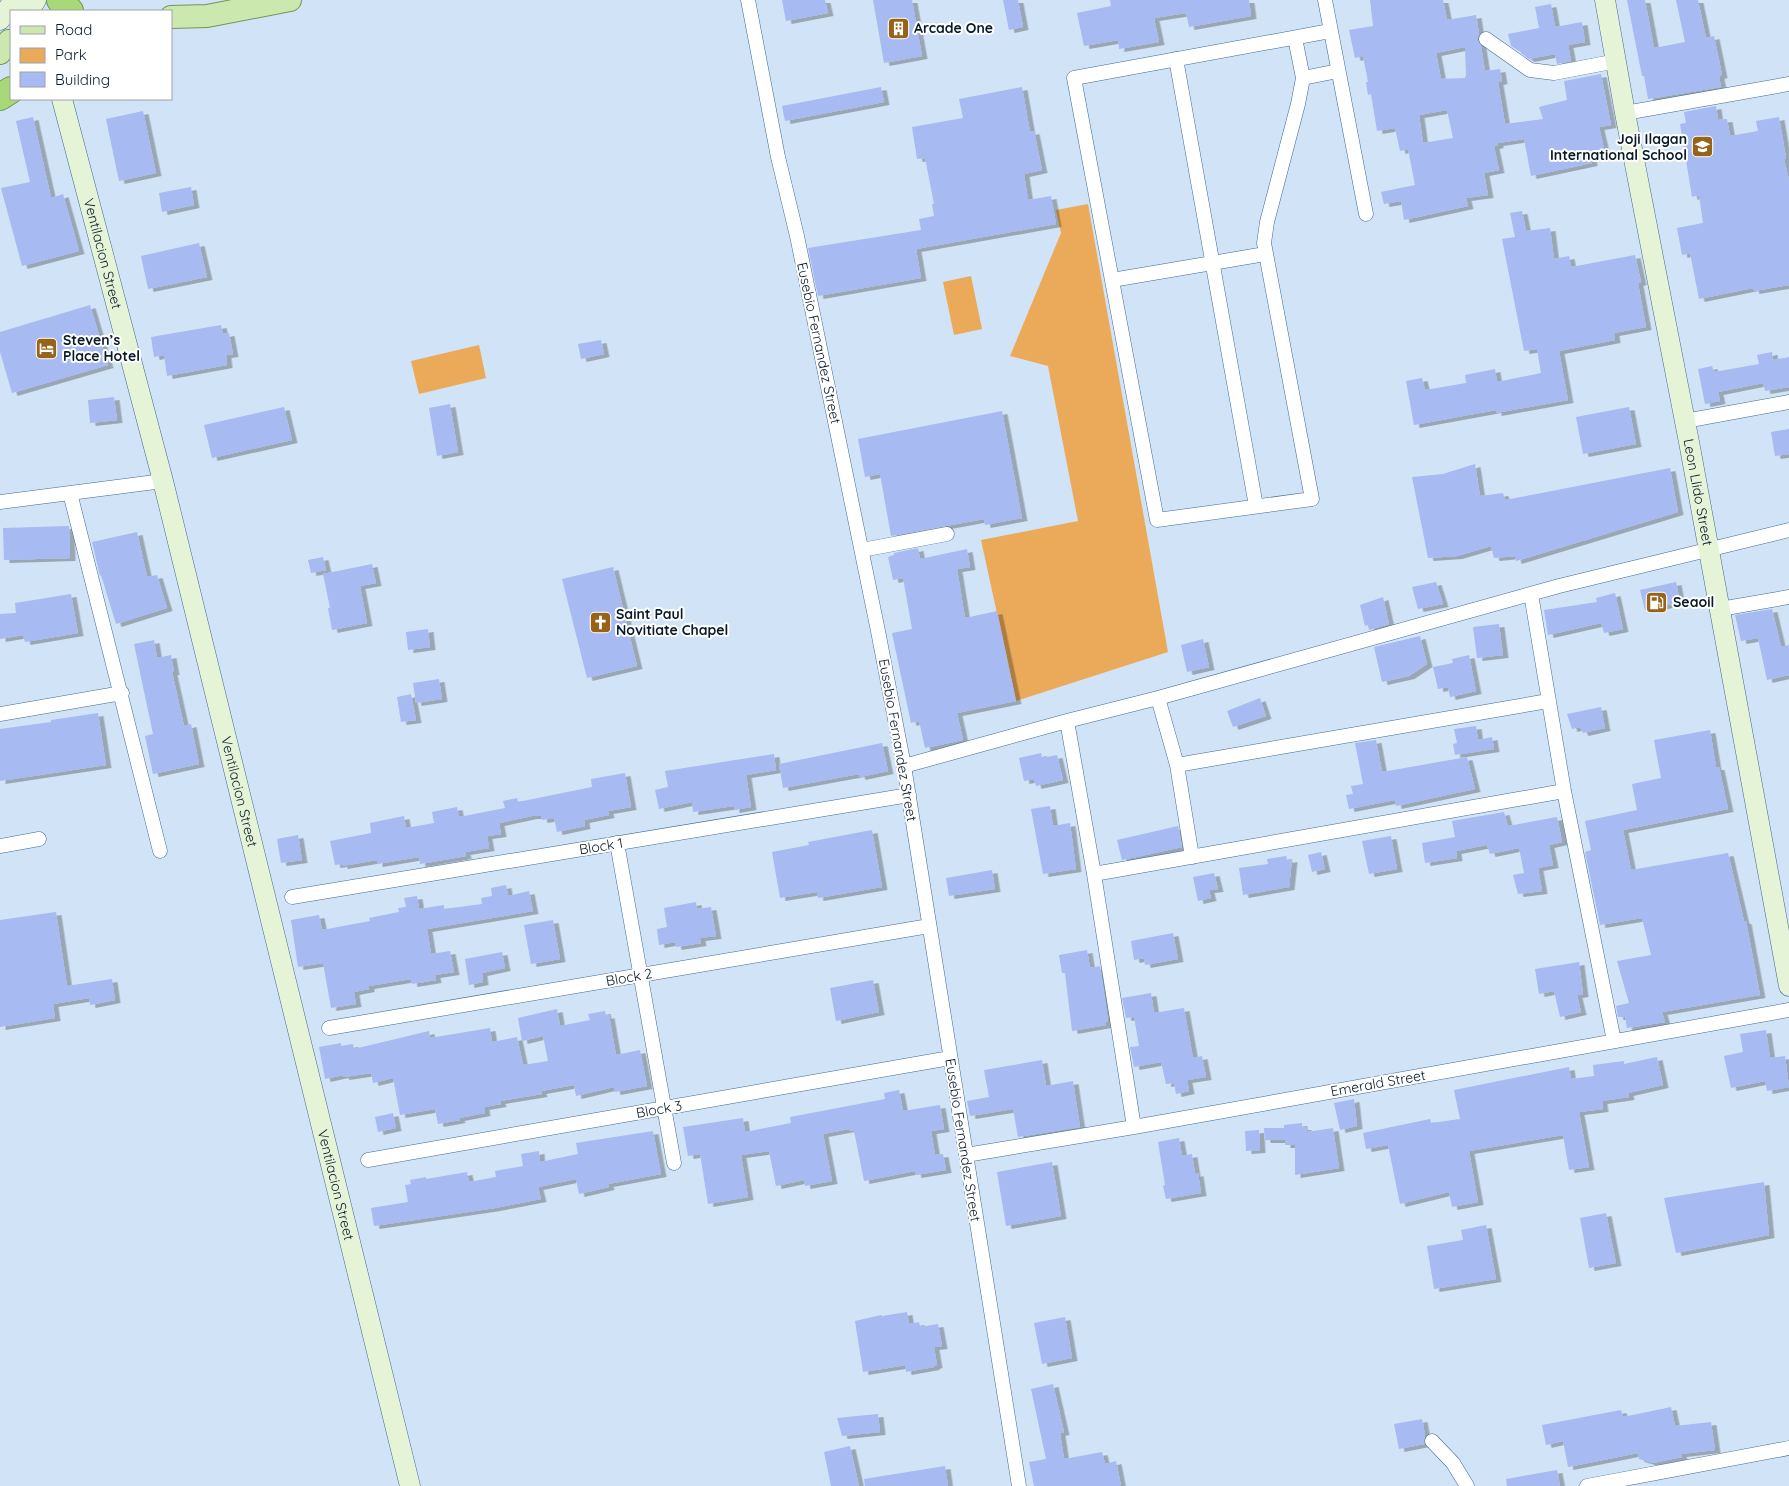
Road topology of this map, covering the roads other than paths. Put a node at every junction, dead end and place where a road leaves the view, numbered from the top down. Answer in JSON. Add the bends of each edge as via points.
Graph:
{"nodes":[{"id":1,"x":60,"y":0,"type":"edge"},
{"id":2,"x":290,"y":0,"type":"edge"},
{"id":3,"x":748,"y":0,"type":"edge"},
{"id":4,"x":1325,"y":0,"type":"edge"},
{"id":5,"x":1606,"y":0,"type":"edge"},
{"id":6,"x":69,"y":10,"type":"edge"},
{"id":7,"x":207,"y":16,"type":"junction"},
{"id":8,"x":172,"y":17,"type":"edge"},
{"id":9,"x":10,"y":20,"type":"edge"},
{"id":10,"x":172,"y":28,"type":"edge"},
{"id":11,"x":1330,"y":31,"type":"junction"},
{"id":12,"x":1295,"y":38,"type":"junction"},
{"id":13,"x":1486,"y":40,"type":"dead end"},
{"id":14,"x":5,"y":44,"type":"edge"},
{"id":15,"x":1176,"y":59,"type":"junction"},
{"id":16,"x":1617,"y":61,"type":"junction"},
{"id":17,"x":1338,"y":71,"type":"junction"},
{"id":18,"x":1303,"y":78,"type":"junction"},
{"id":19,"x":1789,"y":84,"type":"edge"},
{"id":20,"x":62,"y":100,"type":"edge"},
{"id":21,"x":1625,"y":113,"type":"junction"},
{"id":22,"x":1366,"y":214,"type":"dead end"},
{"id":23,"x":1265,"y":254,"type":"junction"},
{"id":24,"x":1213,"y":264,"type":"junction"},
{"id":25,"x":1112,"y":280,"type":"junction"},
{"id":26,"x":1789,"y":402,"type":"edge"},
{"id":27,"x":1685,"y":420,"type":"junction"},
{"id":28,"x":163,"y":481,"type":"junction"},
{"id":29,"x":70,"y":493,"type":"junction"},
{"id":30,"x":0,"y":502,"type":"edge"},
{"id":31,"x":1256,"y":506,"type":"junction"},
{"id":32,"x":1789,"y":530,"type":"edge"},
{"id":33,"x":947,"y":534,"type":"dead end"},
{"id":34,"x":1708,"y":549,"type":"junction"},
{"id":35,"x":862,"y":550,"type":"junction"},
{"id":36,"x":1531,"y":594,"type":"junction"},
{"id":37,"x":1789,"y":597,"type":"edge"},
{"id":38,"x":1720,"y":609,"type":"junction"},
{"id":39,"x":122,"y":693,"type":"junction"},
{"id":40,"x":1158,"y":698,"type":"junction"},
{"id":41,"x":1548,"y":701,"type":"junction"},
{"id":42,"x":0,"y":714,"type":"edge"},
{"id":43,"x":1067,"y":721,"type":"junction"},
{"id":44,"x":1177,"y":765,"type":"junction"},
{"id":45,"x":904,"y":766,"type":"junction"},
{"id":46,"x":1564,"y":791,"type":"junction"},
{"id":47,"x":909,"y":795,"type":"junction"},
{"id":48,"x":39,"y":839,"type":"dead end"},
{"id":49,"x":617,"y":843,"type":"junction"},
{"id":50,"x":0,"y":846,"type":"edge"},
{"id":51,"x":160,"y":852,"type":"dead end"},
{"id":52,"x":1192,"y":857,"type":"junction"},
{"id":53,"x":1094,"y":874,"type":"junction"},
{"id":54,"x":292,"y":897,"type":"dead end"},
{"id":55,"x":929,"y":926,"type":"junction"},
{"id":56,"x":640,"y":975,"type":"junction"},
{"id":57,"x":1789,"y":986,"type":"edge"},
{"id":58,"x":1789,"y":1010,"type":"edge"},
{"id":59,"x":329,"y":1028,"type":"dead end"},
{"id":60,"x":1614,"y":1041,"type":"junction"},
{"id":61,"x":950,"y":1058,"type":"junction"},
{"id":62,"x":664,"y":1108,"type":"junction"},
{"id":63,"x":1134,"y":1127,"type":"junction"},
{"id":64,"x":966,"y":1155,"type":"junction"},
{"id":65,"x":368,"y":1160,"type":"dead end"},
{"id":66,"x":674,"y":1163,"type":"dead end"},
{"id":67,"x":1432,"y":1441,"type":"dead end"},
{"id":68,"x":1789,"y":1448,"type":"edge"},
{"id":69,"x":410,"y":1486,"type":"edge"},
{"id":70,"x":1019,"y":1486,"type":"edge"},
{"id":71,"x":1468,"y":1486,"type":"edge"},
{"id":72,"x":1587,"y":1486,"type":"edge"}],
"edges":[{"from":1,"to":6,"type":"highway"},
{"from":2,"to":7,"type":"main road"},
{"from":3,"to":35,"type":"street","name":"Eusebio Fernandez Street"},
{"from":4,"to":11,"type":"street"},
{"from":5,"to":16,"type":"street","name":"Leon Llido Street"},
{"from":7,"to":8,"type":"main road"},
{"from":7,"to":10,"type":"main road"},
{"from":9,"to":14,"type":"street"},
{"from":11,"to":12,"type":"street"},
{"from":11,"to":17,"type":"street"},
{"from":12,"to":15,"type":"street"},
{"from":12,"to":18,"type":"street"},
{"from":13,"to":16,"type":"street","via":[[1530,70],[1554,73]]},
{"from":15,"to":24,"type":"street"},
{"from":15,"to":25,"type":"street","via":[[1074,78]]},
{"from":16,"to":21,"type":"street","name":"Leon Llido Street"},
{"from":17,"to":18,"type":"street"},
{"from":17,"to":22,"type":"street"},
{"from":18,"to":23,"type":"street","via":[[1267,222]]},
{"from":19,"to":21,"type":"street"},
{"from":20,"to":28,"type":"street","name":"Ventilacion Street"},
{"from":21,"to":27,"type":"street","name":"Leon Llido Street"},
{"from":23,"to":24,"type":"street"},
{"from":23,"to":31,"type":"street","via":[[1312,499]]},
{"from":24,"to":25,"type":"street"},
{"from":24,"to":31,"type":"street"},
{"from":25,"to":31,"type":"street","via":[[1157,520]]},
{"from":26,"to":27,"type":"street"},
{"from":27,"to":34,"type":"street","name":"Leon Llido Street"},
{"from":28,"to":29,"type":"street"},
{"from":28,"to":69,"type":"street","name":"Ventilacion Street"},
{"from":29,"to":30,"type":"street"},
{"from":29,"to":39,"type":"street"},
{"from":32,"to":34,"type":"street"},
{"from":33,"to":35,"type":"street"},
{"from":34,"to":36,"type":"street"},
{"from":34,"to":38,"type":"street","name":"Leon Llido Street"},
{"from":35,"to":45,"type":"street","name":"Eusebio Fernandez Street"},
{"from":36,"to":40,"type":"street"},
{"from":36,"to":41,"type":"street"},
{"from":37,"to":38,"type":"street"},
{"from":38,"to":57,"type":"street","name":"Leon Llido Street"},
{"from":39,"to":42,"type":"street"},
{"from":39,"to":51,"type":"street"},
{"from":40,"to":43,"type":"street"},
{"from":40,"to":44,"type":"street"},
{"from":41,"to":44,"type":"street"},
{"from":41,"to":46,"type":"street"},
{"from":43,"to":45,"type":"street"},
{"from":43,"to":53,"type":"street"},
{"from":44,"to":52,"type":"street"},
{"from":45,"to":47,"type":"street","name":"Eusebio Fernandez Street"},
{"from":46,"to":52,"type":"street"},
{"from":46,"to":60,"type":"street"},
{"from":47,"to":49,"type":"street","name":"Block 1"},
{"from":47,"to":55,"type":"street","name":"Eusebio Fernandez Street"},
{"from":48,"to":50,"type":"street"},
{"from":49,"to":54,"type":"street","name":"Block 1"},
{"from":49,"to":56,"type":"street"},
{"from":52,"to":53,"type":"street"},
{"from":53,"to":63,"type":"street"},
{"from":55,"to":56,"type":"street","name":"Block 2"},
{"from":55,"to":61,"type":"street","name":"Eusebio Fernandez Street"},
{"from":56,"to":59,"type":"street","name":"Block 2"},
{"from":56,"to":62,"type":"street"},
{"from":58,"to":60,"type":"street","name":"Emerald Street"},
{"from":60,"to":63,"type":"street","name":"Emerald Street"},
{"from":61,"to":62,"type":"street","name":"Block 3"},
{"from":61,"to":64,"type":"street","name":"Eusebio Fernandez Street"},
{"from":62,"to":65,"type":"street","name":"Block 3"},
{"from":62,"to":66,"type":"street"},
{"from":63,"to":64,"type":"street","name":"Emerald Street"},
{"from":64,"to":70,"type":"street","name":"Eusebio Fernandez Street"},
{"from":67,"to":71,"type":"street","via":[[1453,1463]]},
{"from":68,"to":72,"type":"street"}]}
